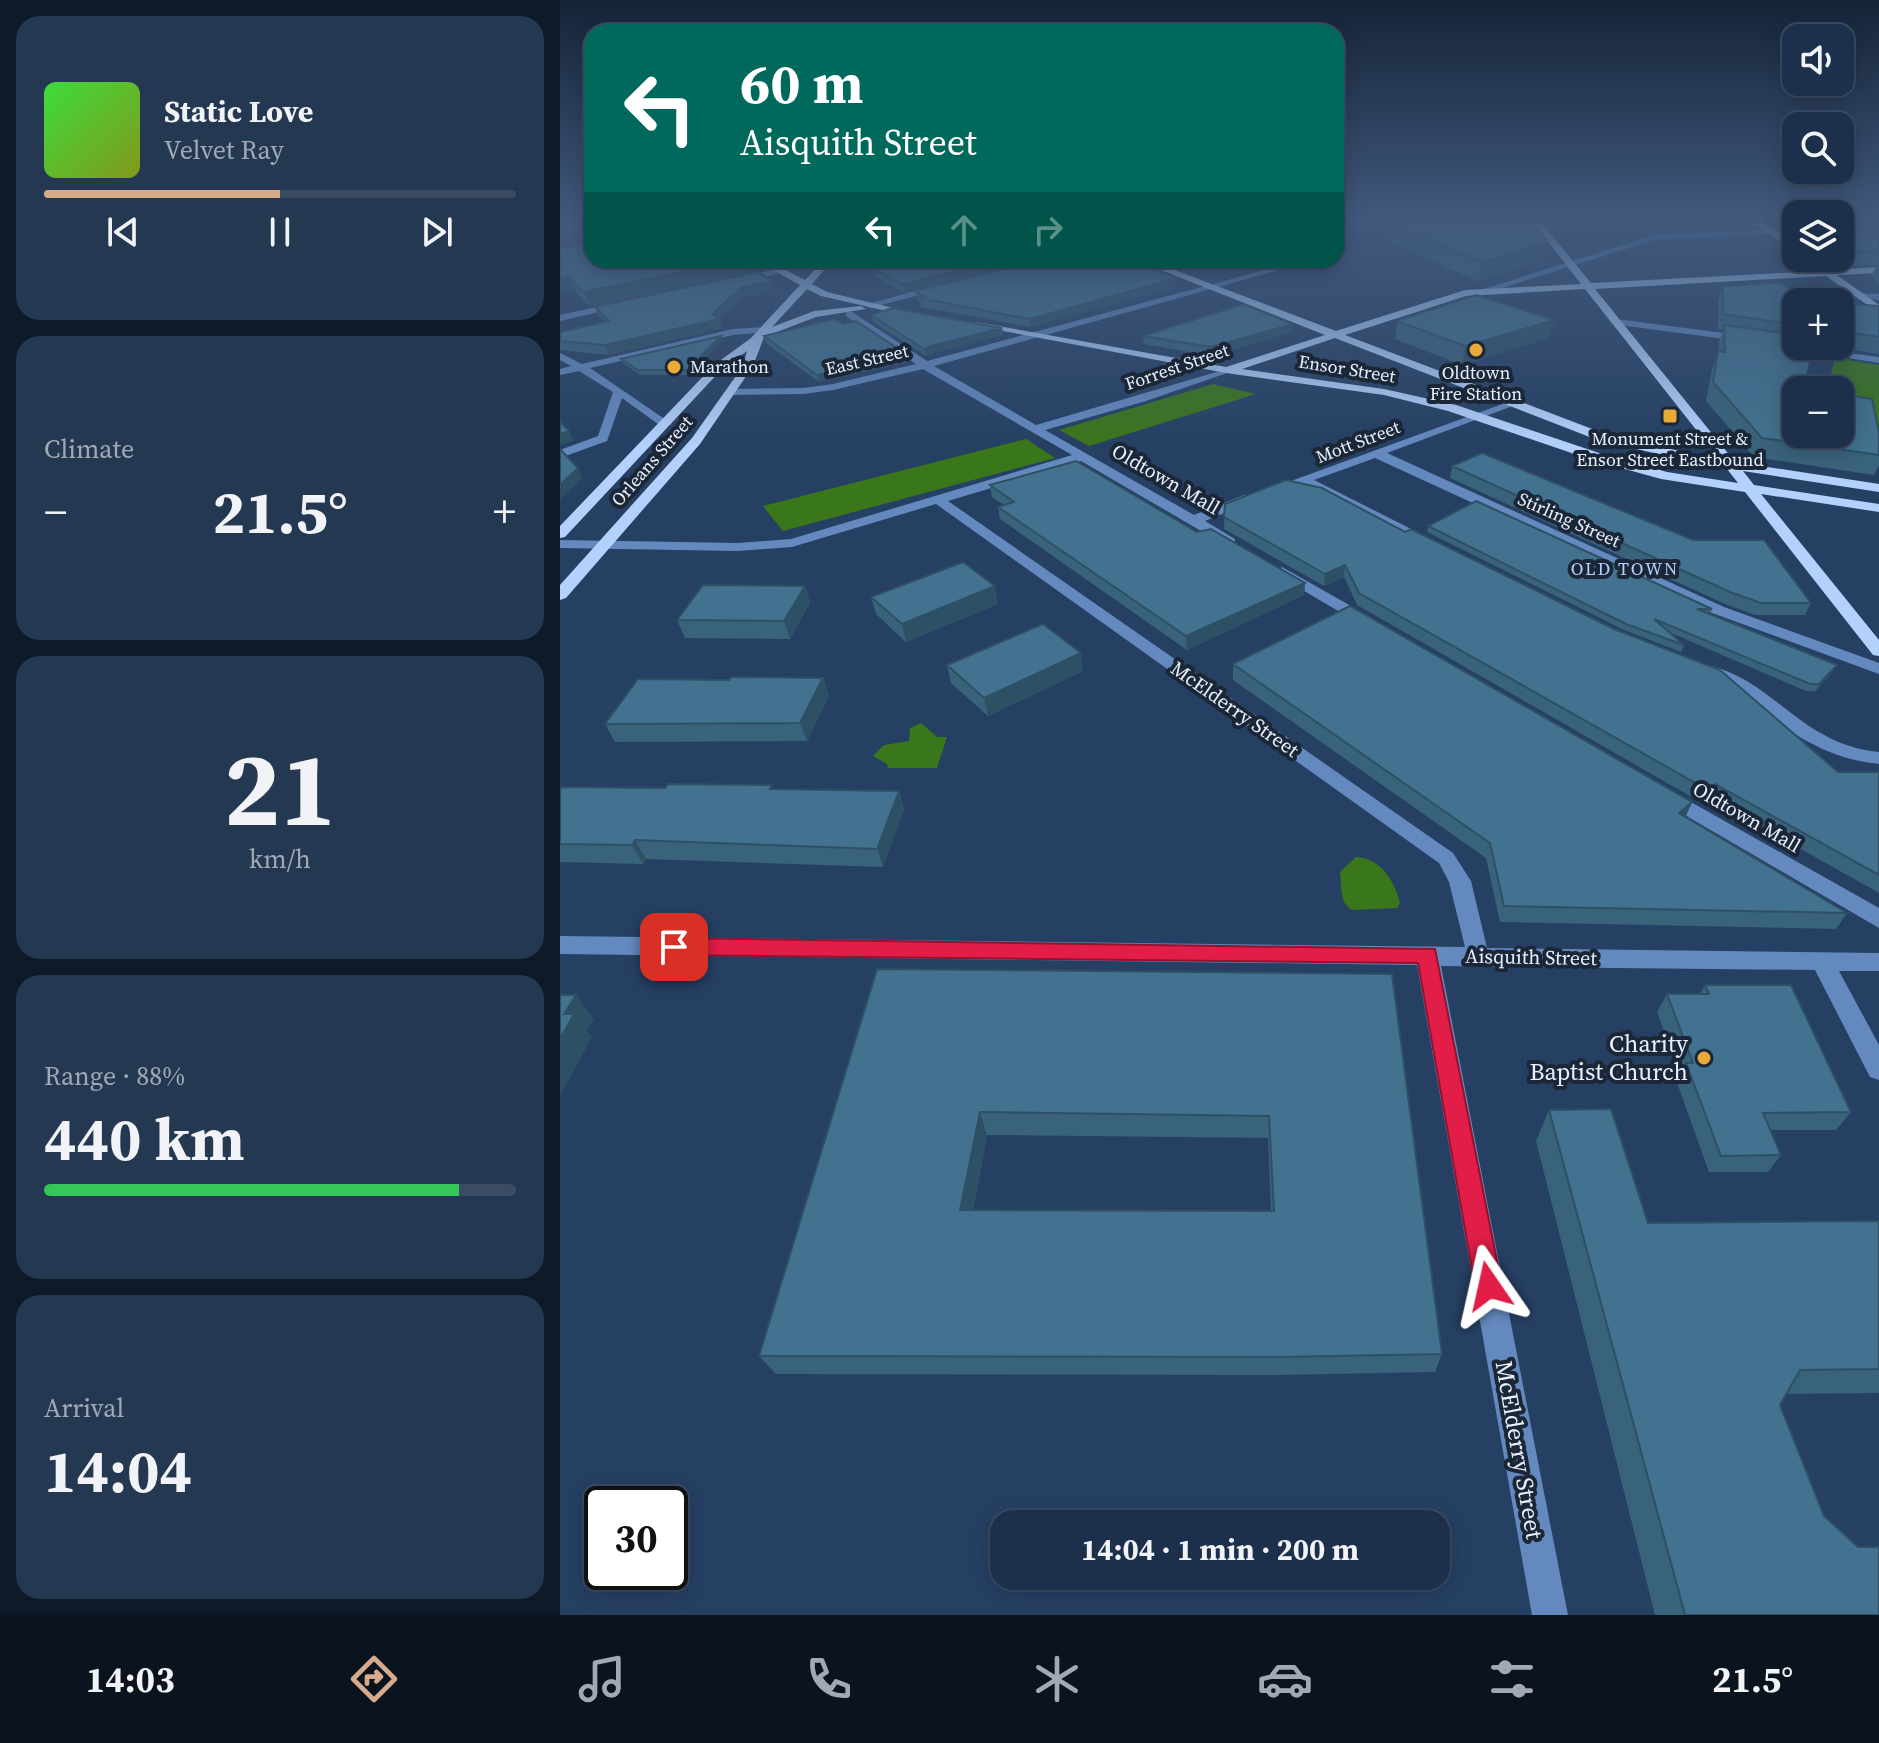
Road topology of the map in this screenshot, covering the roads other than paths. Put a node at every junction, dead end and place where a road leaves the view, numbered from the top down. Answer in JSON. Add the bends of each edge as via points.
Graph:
{"nodes":[{"id":1,"x":795,"y":296,"type":"edge"},
{"id":2,"x":840,"y":296,"type":"edge"},
{"id":3,"x":905,"y":296,"type":"edge"},
{"id":4,"x":1177,"y":296,"type":"edge"},
{"id":5,"x":1235,"y":296,"type":"edge"},
{"id":6,"x":1451,"y":296,"type":"edge"},
{"id":7,"x":1595,"y":296,"type":"edge"},
{"id":8,"x":1860,"y":296,"type":"edge"},
{"id":9,"x":629,"y":303,"type":"edge"},
{"id":10,"x":870,"y":305,"type":"junction"},
{"id":11,"x":883,"y":308,"type":"junction"},
{"id":12,"x":1879,"y":310,"type":"edge"},
{"id":13,"x":849,"y":314,"type":"dead end"},
{"id":14,"x":931,"y":317,"type":"edge"},
{"id":15,"x":560,"y":318,"type":"edge"},
{"id":16,"x":1616,"y":322,"type":"junction"},
{"id":17,"x":960,"y":323,"type":"edge"},
{"id":18,"x":1332,"y":334,"type":"junction"},
{"id":19,"x":759,"y":336,"type":"junction"},
{"id":20,"x":1032,"y":336,"type":"junction"},
{"id":21,"x":1754,"y":340,"type":"edge"},
{"id":22,"x":1769,"y":342,"type":"edge"},
{"id":23,"x":560,"y":356,"type":"edge"},
{"id":24,"x":1879,"y":360,"type":"edge"},
{"id":25,"x":925,"y":365,"type":"junction"},
{"id":26,"x":578,"y":368,"type":"junction"},
{"id":27,"x":1226,"y":370,"type":"junction"},
{"id":28,"x":560,"y":372,"type":"edge"},
{"id":29,"x":619,"y":391,"type":"junction"},
{"id":30,"x":731,"y":392,"type":"junction"},
{"id":31,"x":1512,"y":404,"type":"junction"},
{"id":32,"x":1479,"y":417,"type":"junction"},
{"id":33,"x":666,"y":424,"type":"junction"},
{"id":34,"x":1034,"y":429,"type":"junction"},
{"id":35,"x":560,"y":454,"type":"edge"},
{"id":36,"x":1378,"y":454,"type":"junction"},
{"id":37,"x":1083,"y":456,"type":"junction"},
{"id":38,"x":1731,"y":466,"type":"junction"},
{"id":39,"x":1307,"y":481,"type":"junction"},
{"id":40,"x":1288,"y":482,"type":"edge"},
{"id":41,"x":1879,"y":488,"type":"edge"},
{"id":42,"x":1750,"y":490,"type":"junction"},
{"id":43,"x":1261,"y":493,"type":"edge"},
{"id":44,"x":940,"y":501,"type":"junction"},
{"id":45,"x":1879,"y":508,"type":"edge"},
{"id":46,"x":1193,"y":521,"type":"junction"},
{"id":47,"x":560,"y":534,"type":"edge"},
{"id":48,"x":560,"y":544,"type":"edge"},
{"id":49,"x":605,"y":544,"type":"junction"},
{"id":50,"x":1443,"y":551,"type":"edge"},
{"id":51,"x":560,"y":595,"type":"edge"},
{"id":52,"x":1385,"y":632,"type":"edge"},
{"id":53,"x":1879,"y":651,"type":"edge"},
{"id":54,"x":1699,"y":666,"type":"edge"},
{"id":55,"x":1879,"y":669,"type":"edge"},
{"id":56,"x":1879,"y":758,"type":"edge"},
{"id":57,"x":1646,"y":784,"type":"edge"},
{"id":58,"x":1879,"y":919,"type":"edge"},
{"id":59,"x":560,"y":945,"type":"edge"},
{"id":60,"x":1427,"y":955,"type":"junction"},
{"id":61,"x":1478,"y":956,"type":"junction"},
{"id":62,"x":1822,"y":962,"type":"junction"},
{"id":63,"x":1879,"y":962,"type":"edge"},
{"id":64,"x":1879,"y":1069,"type":"edge"},
{"id":65,"x":1550,"y":1615,"type":"edge"}],
"edges":[{"from":1,"to":19,"type":"main road","name":"Orleans Street"},
{"from":2,"to":10,"type":"main road"},
{"from":3,"to":10,"type":"street"},
{"from":4,"to":20,"type":"street","name":"East Street"},
{"from":5,"to":18,"type":"main road"},
{"from":6,"to":18,"type":"main road","name":"Forrest Street"},
{"from":7,"to":16,"type":"main road"},
{"from":8,"to":12,"type":"main road"},
{"from":9,"to":15,"type":"street"},
{"from":10,"to":11,"type":"main road"},
{"from":11,"to":14,"type":"main road"},
{"from":11,"to":19,"type":"main road","via":[[814,314]]},
{"from":13,"to":25,"type":"street","name":"Oldtown Mall"},
{"from":16,"to":21,"type":"street"},
{"from":16,"to":38,"type":"main road"},
{"from":17,"to":20,"type":"main road","name":"Ensor Street"},
{"from":18,"to":27,"type":"main road","name":"Forrest Street"},
{"from":18,"to":31,"type":"main road"},
{"from":19,"to":26,"type":"street","via":[[733,332]]},
{"from":19,"to":30,"type":"main road","name":"Orleans Street"},
{"from":19,"to":33,"type":"main road","name":"Orleans Street","via":[[718,367]]},
{"from":20,"to":25,"type":"street","name":"East Street"},
{"from":20,"to":27,"type":"main road","name":"Ensor Street"},
{"from":22,"to":24,"type":"street"},
{"from":23,"to":26,"type":"street"},
{"from":25,"to":30,"type":"street","name":"East Street","via":[[803,391]]},
{"from":25,"to":34,"type":"street","name":"Oldtown Mall"},
{"from":26,"to":28,"type":"street"},
{"from":26,"to":29,"type":"street"},
{"from":27,"to":32,"type":"main road","name":"Ensor Street","via":[[1384,392]]},
{"from":27,"to":34,"type":"street","name":"Forrest Street"},
{"from":29,"to":33,"type":"street"},
{"from":29,"to":35,"type":"street","via":[[603,438]]},
{"from":30,"to":49,"type":"main road","name":"Orleans Street","via":[[696,441]]},
{"from":31,"to":32,"type":"street","name":"Mott Street"},
{"from":31,"to":38,"type":"main road","via":[[1604,438]]},
{"from":32,"to":36,"type":"street","name":"Mott Street"},
{"from":32,"to":42,"type":"main road","name":"Ensor Street","via":[[1633,468]]},
{"from":33,"to":47,"type":"main road","name":"Orleans Street"},
{"from":34,"to":37,"type":"street","name":"Oldtown Mall"},
{"from":36,"to":39,"type":"street","name":"Mott Street"},
{"from":36,"to":55,"type":"street","name":"Stirling Street","via":[[1718,610]]},
{"from":37,"to":44,"type":"street"},
{"from":37,"to":46,"type":"street","name":"Oldtown Mall"},
{"from":38,"to":41,"type":"main road"},
{"from":38,"to":42,"type":"main road"},
{"from":39,"to":40,"type":"street"},
{"from":39,"to":50,"type":"street"},
{"from":42,"to":45,"type":"main road","name":"Ensor Street"},
{"from":42,"to":53,"type":"main road"},
{"from":43,"to":46,"type":"street"},
{"from":44,"to":49,"type":"street","via":[[792,543]]},
{"from":44,"to":61,"type":"street","name":"McElderry Street","via":[[1446,858],[1460,881]]},
{"from":46,"to":52,"type":"street","name":"Oldtown Mall"},
{"from":48,"to":49,"type":"street"},
{"from":49,"to":51,"type":"main road","name":"Orleans Street"},
{"from":54,"to":56,"type":"street","via":[[1753,694],[1829,749],[1845,756]]},
{"from":57,"to":58,"type":"street","name":"Oldtown Mall"},
{"from":59,"to":60,"type":"street","name":"Aisquith Street"},
{"from":60,"to":61,"type":"street","name":"Aisquith Street"},
{"from":60,"to":65,"type":"street","name":"McElderry Street"},
{"from":61,"to":62,"type":"street","name":"Aisquith Street"},
{"from":62,"to":63,"type":"street","name":"Aisquith Street"},
{"from":62,"to":64,"type":"street"}]}
